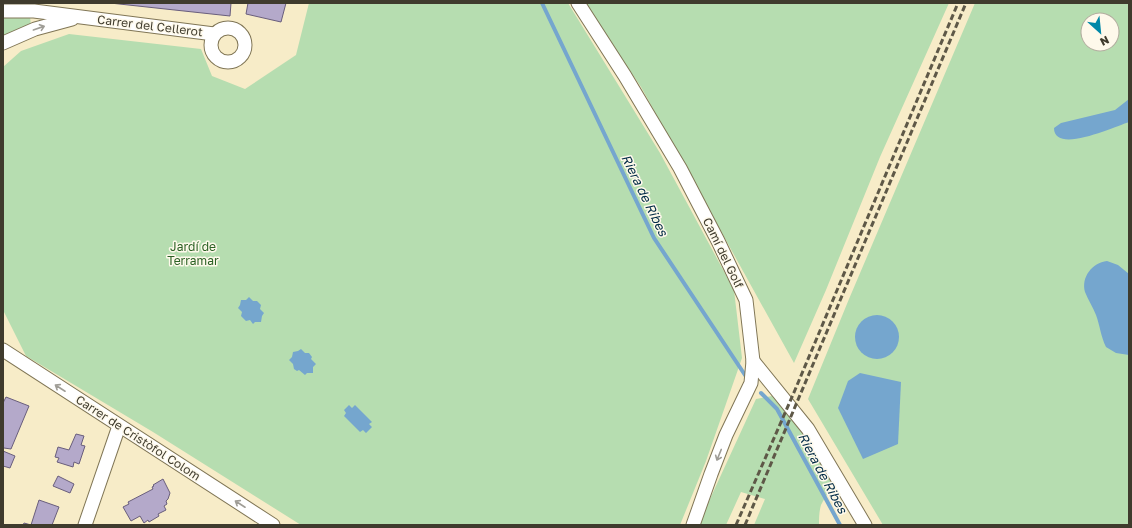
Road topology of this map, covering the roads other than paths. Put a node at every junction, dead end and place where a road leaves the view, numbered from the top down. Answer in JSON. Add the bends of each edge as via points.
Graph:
{"nodes":[{"id":1,"x":578,"y":3,"type":"edge"},
{"id":2,"x":3,"y":11,"type":"edge"},
{"id":3,"x":86,"y":17,"type":"junction"},
{"id":4,"x":214,"y":34,"type":"dead end"},
{"id":5,"x":3,"y":42,"type":"edge"},
{"id":6,"x":3,"y":350,"type":"edge"},
{"id":7,"x":753,"y":362,"type":"junction"},
{"id":8,"x":119,"y":426,"type":"junction"},
{"id":9,"x":85,"y":525,"type":"edge"},
{"id":10,"x":273,"y":525,"type":"edge"},
{"id":11,"x":693,"y":525,"type":"edge"},
{"id":12,"x":865,"y":525,"type":"edge"}],
"edges":[{"from":1,"to":7,"type":"street","name":"Camí del Golf","via":[[676,162],[718,242],[746,300]]},
{"from":2,"to":3,"type":"street","name":"Carrer del Cellerot","via":[[34,11]]},
{"from":3,"to":4,"type":"street","name":"Carrer del Cellerot"},
{"from":5,"to":3,"type":"street","name":"Carrer del Cellerot","one_way":true,"via":[[58,22]]},
{"from":8,"to":6,"type":"street","name":"Carrer de Cristòfol Colom","one_way":true},
{"from":7,"to":11,"type":"street","name":"Camí del Golf","one_way":true,"via":[[751,383],[726,435]]},
{"from":7,"to":12,"type":"street","via":[[808,429]]},
{"from":8,"to":9,"type":"street"},
{"from":10,"to":8,"type":"street","name":"Carrer de Cristòfol Colom","one_way":true}]}
